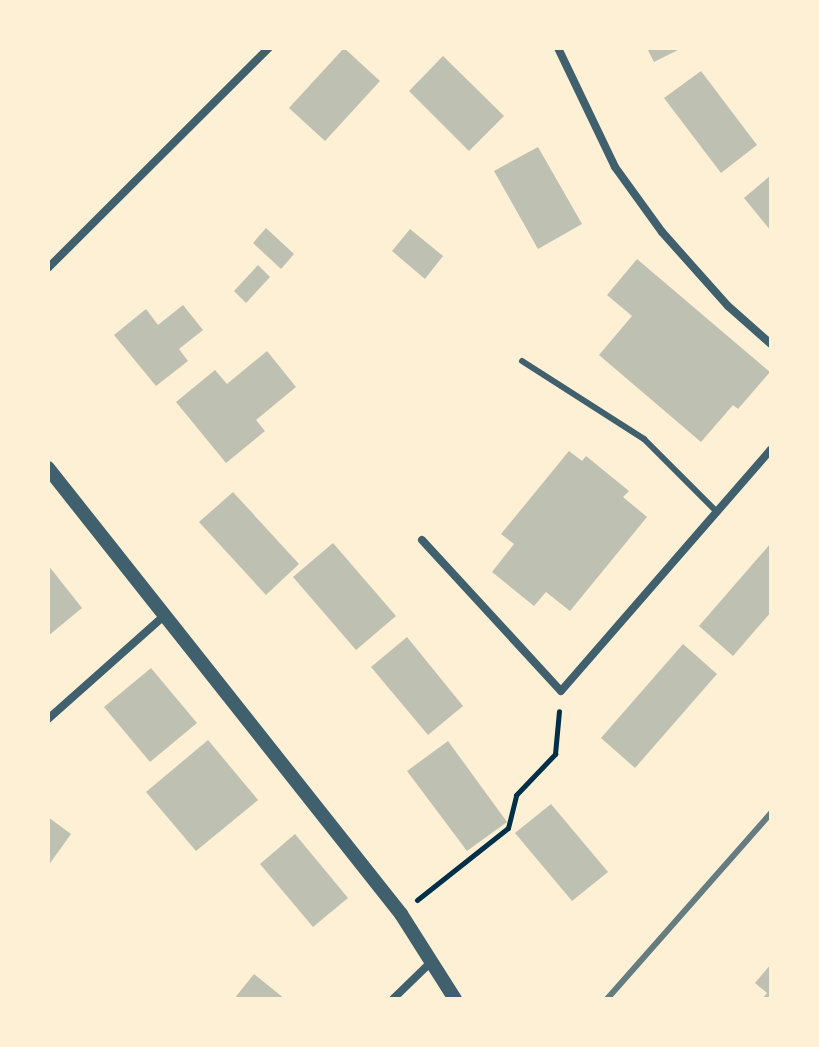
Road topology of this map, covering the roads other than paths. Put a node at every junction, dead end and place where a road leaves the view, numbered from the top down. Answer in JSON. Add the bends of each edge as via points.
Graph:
{"nodes":[{"id":1,"x":269,"y":48,"type":"edge"},
{"id":2,"x":558,"y":48,"type":"edge"},
{"id":3,"x":48,"y":268,"type":"edge"},
{"id":4,"x":771,"y":344,"type":"edge"},
{"id":5,"x":522,"y":361,"type":"dead end"},
{"id":6,"x":771,"y":449,"type":"edge"},
{"id":7,"x":48,"y":468,"type":"edge"},
{"id":8,"x":717,"y":512,"type":"junction"},
{"id":9,"x":422,"y":540,"type":"dead end"},
{"id":10,"x":164,"y":616,"type":"junction"},
{"id":11,"x":48,"y":719,"type":"edge"},
{"id":12,"x":430,"y":963,"type":"junction"},
{"id":13,"x":393,"y":999,"type":"edge"},
{"id":14,"x":455,"y":999,"type":"edge"}],
"edges":[{"from":1,"to":3,"type":"street"},
{"from":2,"to":4,"type":"street","via":[[615,167],[662,232],[728,306]]},
{"from":5,"to":8,"type":"lane","via":[[644,439]]},
{"from":6,"to":8,"type":"street"},
{"from":7,"to":10,"type":"street"},
{"from":8,"to":9,"type":"street","via":[[561,691]]},
{"from":10,"to":11,"type":"street"},
{"from":10,"to":12,"type":"street","via":[[401,914]]},
{"from":12,"to":13,"type":"street"},
{"from":12,"to":14,"type":"street"}]}
